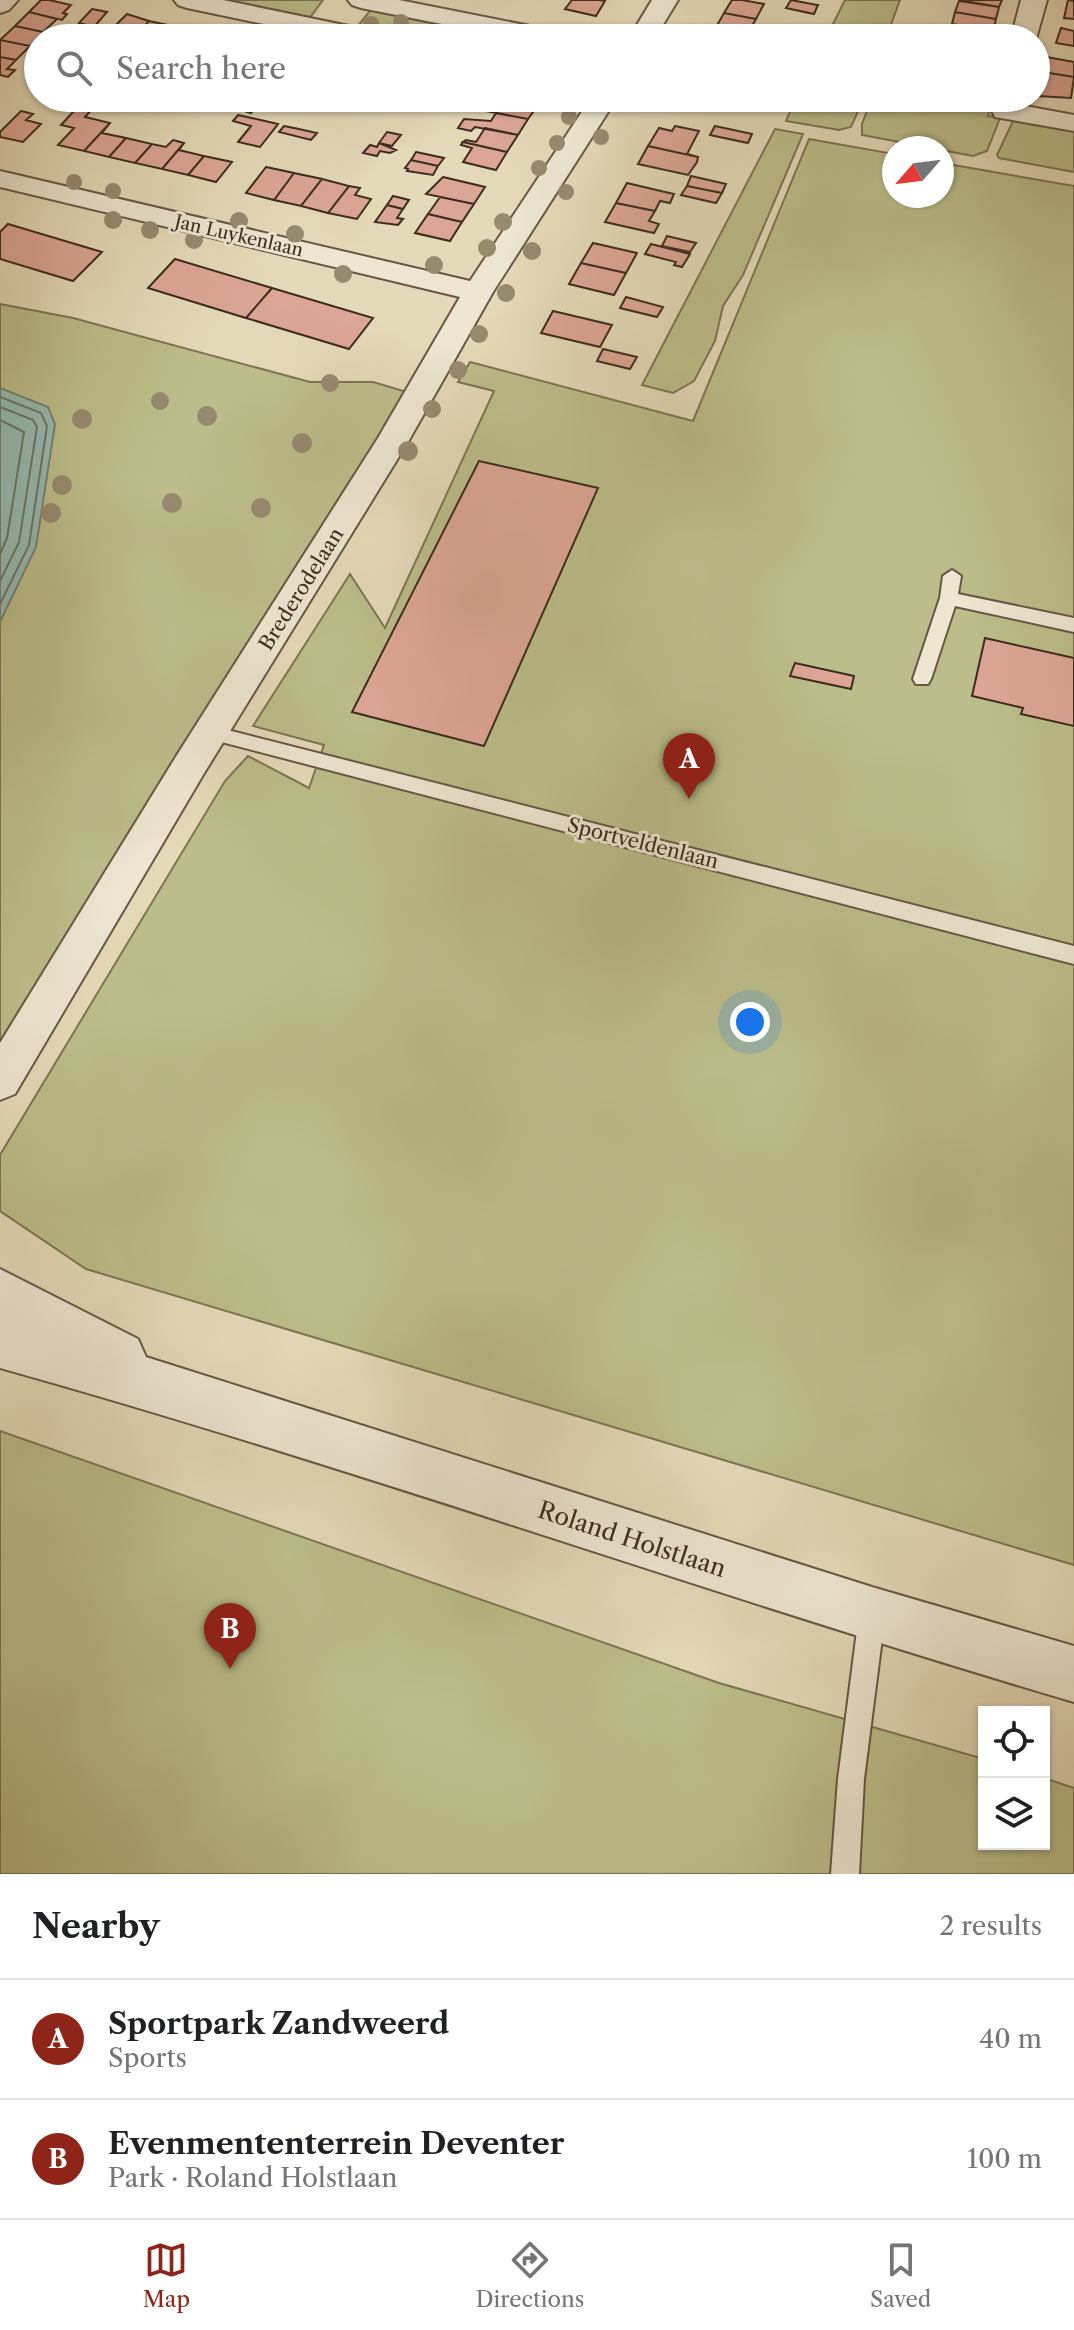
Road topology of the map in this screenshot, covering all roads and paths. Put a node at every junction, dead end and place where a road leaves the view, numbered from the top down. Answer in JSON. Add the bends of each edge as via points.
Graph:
{"nodes":[{"id":1,"x":5,"y":0,"type":"edge"},
{"id":2,"x":187,"y":0,"type":"edge"},
{"id":3,"x":349,"y":0,"type":"edge"},
{"id":4,"x":361,"y":0,"type":"edge"},
{"id":5,"x":665,"y":0,"type":"edge"},
{"id":6,"x":1034,"y":0,"type":"edge"},
{"id":7,"x":0,"y":5,"type":"edge"},
{"id":8,"x":303,"y":24,"type":"edge"},
{"id":9,"x":331,"y":24,"type":"edge"},
{"id":10,"x":480,"y":24,"type":"edge"},
{"id":11,"x":650,"y":24,"type":"edge"},
{"id":12,"x":1028,"y":24,"type":"edge"},
{"id":13,"x":595,"y":112,"type":"edge"},
{"id":14,"x":1032,"y":112,"type":"edge"},
{"id":15,"x":1074,"y":123,"type":"edge"},
{"id":16,"x":0,"y":179,"type":"edge"},
{"id":17,"x":478,"y":292,"type":"junction"},
{"id":18,"x":952,"y":576,"type":"dead end"},
{"id":19,"x":949,"y":598,"type":"junction"},
{"id":20,"x":1074,"y":625,"type":"edge"},
{"id":21,"x":922,"y":679,"type":"dead end"},
{"id":22,"x":212,"y":733,"type":"junction"},
{"id":23,"x":1074,"y":955,"type":"edge"},
{"id":24,"x":0,"y":1081,"type":"edge"},
{"id":25,"x":0,"y":1293,"type":"edge"},
{"id":26,"x":0,"y":1343,"type":"edge"},
{"id":27,"x":192,"y":1396,"type":"junction"},
{"id":28,"x":872,"y":1615,"type":"junction"},
{"id":29,"x":1074,"y":1674,"type":"edge"},
{"id":30,"x":845,"y":1874,"type":"edge"}],
"edges":[{"from":1,"to":7,"type":"street"},
{"from":2,"to":8,"type":"street"},
{"from":3,"to":9,"type":"street"},
{"from":4,"to":10,"type":"street"},
{"from":5,"to":11,"type":"street"},
{"from":6,"to":12,"type":"street"},
{"from":13,"to":17,"type":"street","name":"Brederodelaan"},
{"from":14,"to":15,"type":"street"},
{"from":16,"to":17,"type":"street","name":"Jan Luykenlaan"},
{"from":17,"to":22,"type":"street","name":"Brederodelaan"},
{"from":18,"to":19,"type":"lane"},
{"from":19,"to":20,"type":"lane"},
{"from":19,"to":21,"type":"lane"},
{"from":22,"to":23,"type":"lane","name":"Sportveldenlaan"},
{"from":22,"to":24,"type":"street","name":"Brederodelaan"},
{"from":25,"to":27,"type":"street","name":"Roland Holstlaan"},
{"from":26,"to":27,"type":"street","name":"Roland Holstlaan"},
{"from":27,"to":28,"type":"street","name":"Roland Holstlaan"},
{"from":28,"to":29,"type":"street","name":"Roland Holstlaan"},
{"from":28,"to":30,"type":"lane"}]}
